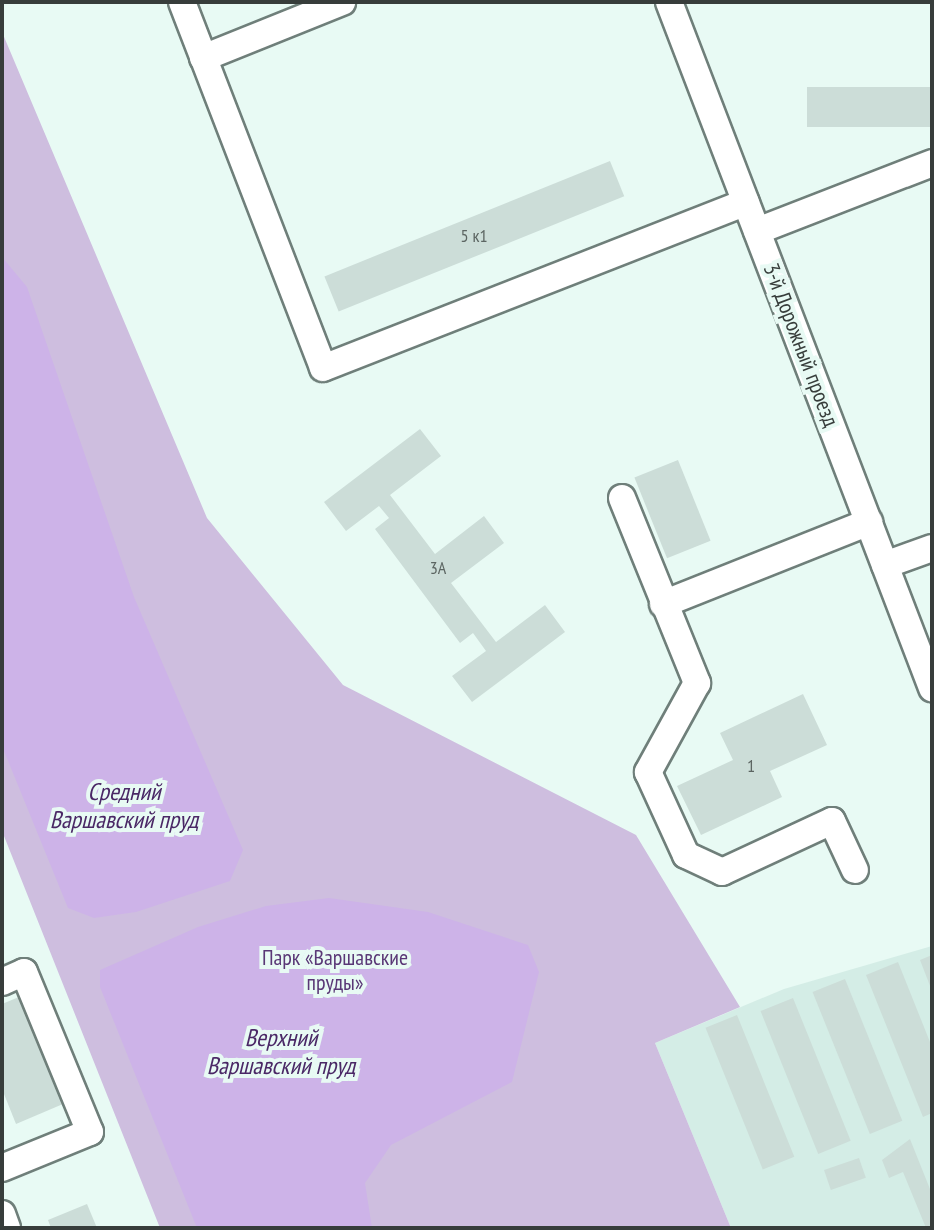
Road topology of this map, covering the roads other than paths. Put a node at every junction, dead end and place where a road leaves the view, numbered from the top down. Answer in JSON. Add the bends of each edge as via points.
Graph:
{"nodes":[{"id":1,"x":182,"y":2,"type":"edge"},
{"id":2,"x":342,"y":2,"type":"edge"},
{"id":3,"x":669,"y":2,"type":"edge"},
{"id":4,"x":203,"y":58,"type":"junction"},
{"id":5,"x":932,"y":163,"type":"edge"},
{"id":6,"x":746,"y":202,"type":"junction"},
{"id":7,"x":757,"y":231,"type":"junction"},
{"id":8,"x":622,"y":498,"type":"dead end"},
{"id":9,"x":869,"y":522,"type":"junction"},
{"id":10,"x":932,"y":548,"type":"edge"},
{"id":11,"x":885,"y":565,"type":"junction"},
{"id":12,"x":663,"y":604,"type":"junction"},
{"id":13,"x":932,"y":688,"type":"edge"},
{"id":14,"x":855,"y":870,"type":"dead end"},
{"id":15,"x":2,"y":982,"type":"edge"},
{"id":16,"x":2,"y":1168,"type":"edge"},
{"id":17,"x":2,"y":1214,"type":"edge"},
{"id":18,"x":7,"y":1228,"type":"edge"}],
"edges":[{"from":1,"to":4,"type":"street"},
{"from":2,"to":4,"type":"street"},
{"from":3,"to":6,"type":"street","name":"3-й Дорожный проезд"},
{"from":4,"to":6,"type":"street","via":[[323,368]]},
{"from":5,"to":7,"type":"street"},
{"from":6,"to":7,"type":"street","name":"3-й Дорожный проезд"},
{"from":7,"to":9,"type":"street","name":"3-й Дорожный проезд"},
{"from":8,"to":12,"type":"street"},
{"from":9,"to":11,"type":"street","name":"3-й Дорожный проезд"},
{"from":9,"to":12,"type":"street"},
{"from":10,"to":11,"type":"street"},
{"from":11,"to":13,"type":"street","name":"3-й Дорожный проезд"},
{"from":12,"to":14,"type":"street","via":[[697,683],[648,772],[686,855],[722,872],[832,821]]},
{"from":15,"to":16,"type":"street","via":[[24,972],[90,1132]]},
{"from":17,"to":18,"type":"street"}]}
